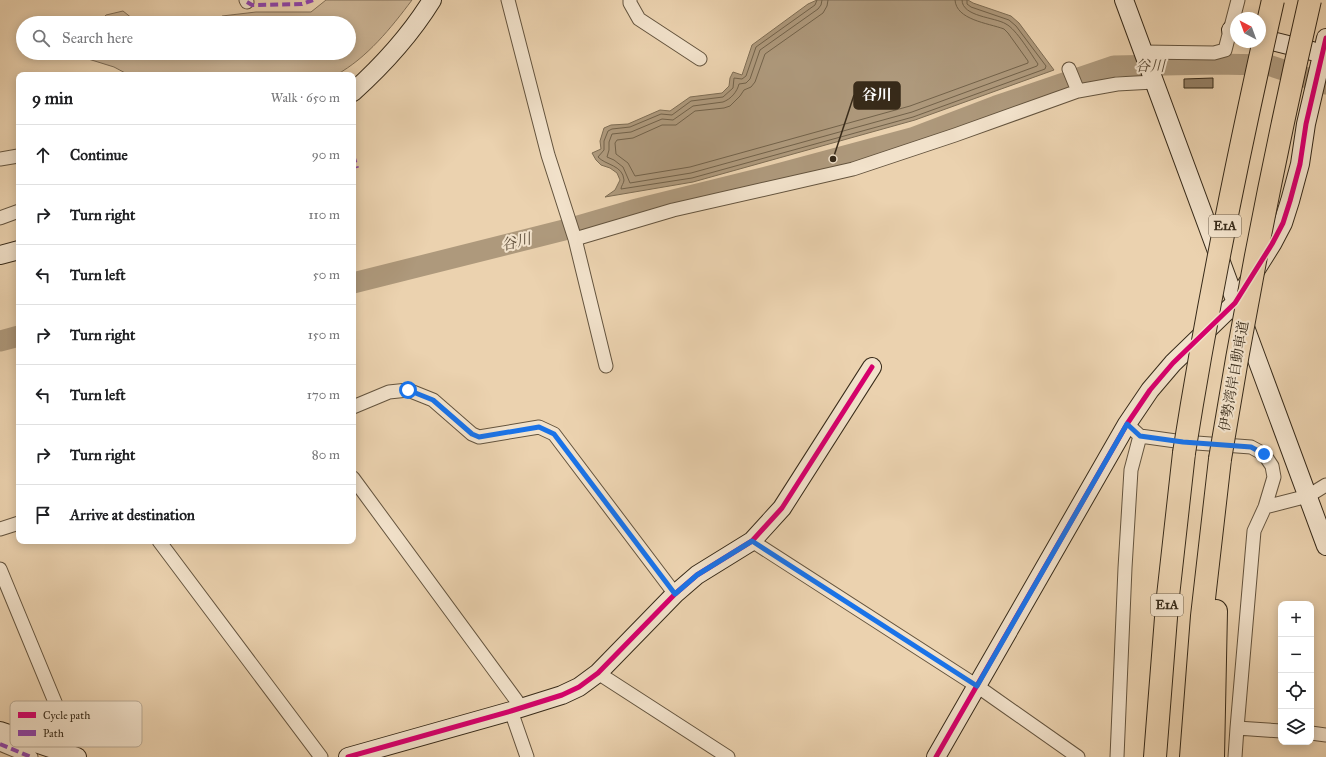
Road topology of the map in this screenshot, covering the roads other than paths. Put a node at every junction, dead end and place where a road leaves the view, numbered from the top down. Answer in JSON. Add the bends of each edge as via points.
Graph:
{"nodes":[{"id":1,"x":432,"y":0,"type":"edge"},
{"id":2,"x":508,"y":0,"type":"edge"},
{"id":3,"x":630,"y":0,"type":"edge"},
{"id":4,"x":1124,"y":0,"type":"edge"},
{"id":5,"x":1238,"y":0,"type":"edge"},
{"id":6,"x":1273,"y":0,"type":"edge"},
{"id":7,"x":1310,"y":0,"type":"edge"},
{"id":8,"x":1236,"y":12,"type":"edge"},
{"id":9,"x":1230,"y":38,"type":"edge"},
{"id":10,"x":1266,"y":39,"type":"edge"},
{"id":11,"x":1324,"y":46,"type":"edge"},
{"id":12,"x":1143,"y":52,"type":"junction"},
{"id":13,"x":700,"y":58,"type":"dead end"},
{"id":14,"x":1069,"y":69,"type":"dead end"},
{"id":15,"x":1154,"y":82,"type":"junction"},
{"id":16,"x":1077,"y":88,"type":"junction"},
{"id":17,"x":356,"y":89,"type":"edge"},
{"id":18,"x":16,"y":156,"type":"edge"},
{"id":19,"x":0,"y":159,"type":"edge"},
{"id":20,"x":16,"y":212,"type":"edge"},
{"id":21,"x":0,"y":218,"type":"edge"},
{"id":22,"x":574,"y":237,"type":"junction"},
{"id":23,"x":16,"y":251,"type":"edge"},
{"id":24,"x":0,"y":255,"type":"edge"},
{"id":25,"x":1236,"y":303,"type":"junction"},
{"id":26,"x":606,"y":366,"type":"dead end"},
{"id":27,"x":872,"y":367,"type":"dead end"},
{"id":28,"x":356,"y":405,"type":"edge"},
{"id":29,"x":1133,"y":430,"type":"junction"},
{"id":30,"x":1220,"y":459,"type":"junction"},
{"id":31,"x":356,"y":482,"type":"edge"},
{"id":32,"x":1326,"y":485,"type":"edge"},
{"id":33,"x":1308,"y":496,"type":"junction"},
{"id":34,"x":1265,"y":507,"type":"junction"},
{"id":35,"x":16,"y":525,"type":"edge"},
{"id":36,"x":0,"y":529,"type":"edge"},
{"id":37,"x":752,"y":541,"type":"junction"},
{"id":38,"x":162,"y":544,"type":"edge"},
{"id":39,"x":1326,"y":546,"type":"edge"},
{"id":40,"x":0,"y":569,"type":"edge"},
{"id":41,"x":675,"y":594,"type":"junction"},
{"id":42,"x":598,"y":673,"type":"junction"},
{"id":43,"x":977,"y":686,"type":"junction"},
{"id":44,"x":55,"y":701,"type":"edge"},
{"id":45,"x":517,"y":709,"type":"junction"},
{"id":46,"x":1237,"y":728,"type":"junction"},
{"id":47,"x":0,"y":731,"type":"edge"},
{"id":48,"x":1278,"y":731,"type":"edge"},
{"id":49,"x":1314,"y":733,"type":"edge"},
{"id":50,"x":10,"y":734,"type":"edge"},
{"id":51,"x":1326,"y":734,"type":"edge"},
{"id":52,"x":0,"y":744,"type":"edge"},
{"id":53,"x":47,"y":747,"type":"edge"},
{"id":54,"x":71,"y":755,"type":"edge"},
{"id":55,"x":31,"y":757,"type":"edge"},
{"id":56,"x":321,"y":757,"type":"edge"},
{"id":57,"x":348,"y":757,"type":"edge"},
{"id":58,"x":527,"y":757,"type":"edge"},
{"id":59,"x":728,"y":757,"type":"edge"},
{"id":60,"x":936,"y":757,"type":"edge"},
{"id":61,"x":1078,"y":757,"type":"edge"},
{"id":62,"x":1117,"y":757,"type":"edge"},
{"id":63,"x":1155,"y":757,"type":"edge"},
{"id":64,"x":1191,"y":757,"type":"edge"},
{"id":65,"x":1213,"y":757,"type":"edge"},
{"id":66,"x":1235,"y":757,"type":"edge"}],
"edges":[{"from":1,"to":17,"type":"street","via":[[395,49]]},
{"from":2,"to":22,"type":"street","via":[[548,155]]},
{"from":3,"to":13,"type":"street","via":[[639,19]]},
{"from":4,"to":12,"type":"street"},
{"from":5,"to":8,"type":"street"},
{"from":6,"to":63,"type":"highway","number":"E1A","bridge":true,"via":[[1205,330],[1184,453],[1166,605]]},
{"from":7,"to":30,"type":"highway","name":"伊勢湾岸自動車道","number":"E1A","bridge":true,"via":[[1251,279]]},
{"from":9,"to":12,"type":"street","via":[[1225,50],[1214,53]]},
{"from":10,"to":11,"type":"street"},
{"from":11,"to":25,"type":"street","via":[[1306,124],[1300,164],[1283,223]]},
{"from":12,"to":15,"type":"street"},
{"from":14,"to":16,"type":"street"},
{"from":15,"to":16,"type":"street"},
{"from":15,"to":25,"type":"street"},
{"from":16,"to":22,"type":"street","via":[[955,135],[853,169],[673,210]]},
{"from":18,"to":19,"type":"street"},
{"from":20,"to":21,"type":"street"},
{"from":22,"to":26,"type":"street"},
{"from":23,"to":24,"type":"street"},
{"from":25,"to":29,"type":"street","via":[[1173,363],[1150,390]]},
{"from":25,"to":33,"type":"street"},
{"from":27,"to":37,"type":"street","via":[[782,508]]},
{"from":28,"to":41,"type":"street","via":[[389,392],[408,390],[433,400],[472,434],[479,437],[539,427],[554,434]]},
{"from":29,"to":34,"type":"street","via":[[1183,442],[1251,447],[1264,454],[1272,466],[1274,477]]},
{"from":29,"to":43,"type":"street"},
{"from":29,"to":62,"type":"street"},
{"from":30,"to":64,"type":"highway","name":"伊勢湾岸自動車道","number":"E1A"},
{"from":30,"to":65,"type":"highway"},
{"from":31,"to":45,"type":"street"},
{"from":32,"to":33,"type":"street"},
{"from":33,"to":34,"type":"street"},
{"from":33,"to":39,"type":"street"},
{"from":34,"to":46,"type":"street","via":[[1254,531]]},
{"from":35,"to":36,"type":"street"},
{"from":37,"to":41,"type":"street","via":[[697,575]]},
{"from":37,"to":43,"type":"street"},
{"from":38,"to":56,"type":"street"},
{"from":40,"to":44,"type":"street"},
{"from":41,"to":42,"type":"street"},
{"from":42,"to":45,"type":"street","via":[[579,687],[562,695]]},
{"from":42,"to":59,"type":"street"},
{"from":43,"to":60,"type":"street"},
{"from":43,"to":61,"type":"street"},
{"from":45,"to":57,"type":"street"},
{"from":45,"to":58,"type":"street"},
{"from":46,"to":48,"type":"street"},
{"from":46,"to":66,"type":"street"},
{"from":47,"to":50,"type":"street"},
{"from":49,"to":51,"type":"street"},
{"from":52,"to":55,"type":"street"},
{"from":53,"to":54,"type":"street"}]}
